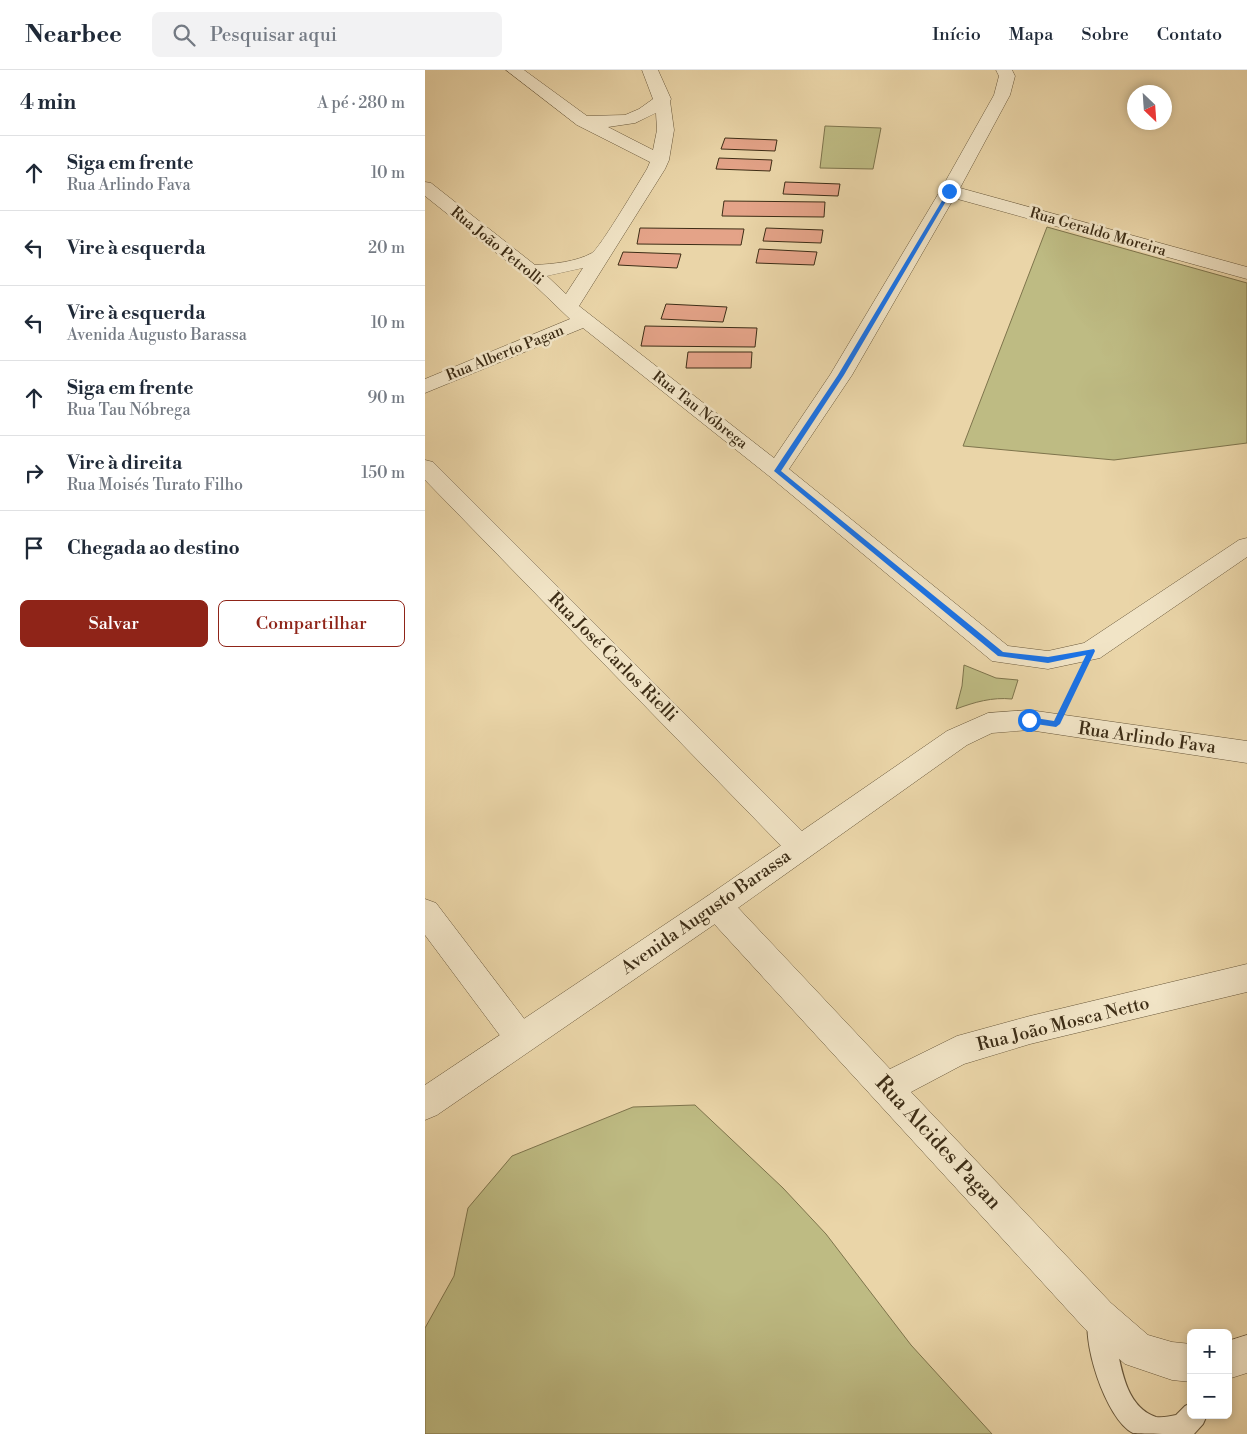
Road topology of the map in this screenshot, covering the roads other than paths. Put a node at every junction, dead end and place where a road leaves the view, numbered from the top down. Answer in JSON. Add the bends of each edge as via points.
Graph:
{"nodes":[{"id":1,"x":514,"y":70,"type":"edge"},
{"id":2,"x":650,"y":70,"type":"edge"},
{"id":3,"x":1004,"y":70,"type":"edge"},
{"id":4,"x":663,"y":99,"type":"junction"},
{"id":5,"x":583,"y":121,"type":"junction"},
{"id":6,"x":659,"y":160,"type":"junction"},
{"id":7,"x":425,"y":187,"type":"edge"},
{"id":8,"x":949,"y":191,"type":"junction"},
{"id":9,"x":601,"y":256,"type":"junction"},
{"id":10,"x":531,"y":271,"type":"junction"},
{"id":11,"x":1247,"y":274,"type":"edge"},
{"id":12,"x":576,"y":314,"type":"junction"},
{"id":13,"x":425,"y":387,"type":"edge"},
{"id":14,"x":425,"y":467,"type":"edge"},
{"id":15,"x":777,"y":471,"type":"junction"},
{"id":16,"x":1247,"y":546,"type":"edge"},
{"id":17,"x":988,"y":723,"type":"joint"},
{"id":18,"x":1247,"y":752,"type":"edge"},
{"id":19,"x":800,"y":847,"type":"junction"},
{"id":20,"x":717,"y":906,"type":"junction"},
{"id":21,"x":425,"y":912,"type":"edge"},
{"id":22,"x":1247,"y":978,"type":"edge"},
{"id":23,"x":521,"y":1039,"type":"junction"},
{"id":24,"x":886,"y":1088,"type":"junction"},
{"id":25,"x":425,"y":1104,"type":"edge"},
{"id":26,"x":1098,"y":1316,"type":"junction"},
{"id":27,"x":1247,"y":1354,"type":"edge"},
{"id":28,"x":1232,"y":1359,"type":"edge"},
{"id":29,"x":1181,"y":1362,"type":"edge"},
{"id":30,"x":1190,"y":1419,"type":"edge"}],
"edges":[{"from":1,"to":5,"type":"street"},
{"from":2,"to":4,"type":"street"},
{"from":3,"to":8,"type":"street","via":[[1007,76],[1002,95]]},
{"from":4,"to":5,"type":"street","via":[[646,114],[631,120],[609,123]]},
{"from":4,"to":6,"type":"street","via":[[667,122]]},
{"from":5,"to":6,"type":"street"},
{"from":6,"to":9,"type":"street"},
{"from":7,"to":10,"type":"street","name":"Rua João Petrolli"},
{"from":8,"to":11,"type":"street","name":"Rua Geraldo Moreira"},
{"from":8,"to":15,"type":"street","via":[[841,375]]},
{"from":9,"to":10,"type":"street","via":[[555,270]]},
{"from":9,"to":12,"type":"street"},
{"from":10,"to":12,"type":"street","name":"Rua João Petrolli"},
{"from":12,"to":13,"type":"street","name":"Rua Alberto Pagan"},
{"from":12,"to":15,"type":"street","name":"Rua Tau Nóbrega"},
{"from":14,"to":19,"type":"street","name":"Rua José Carlos Rielli"},
{"from":15,"to":16,"type":"street","name":"Rua Tau Nóbrega","via":[[1001,654],[1048,660],[1091,651]]},
{"from":17,"to":18,"type":"street","name":"Rua Arlindo Fava","via":[[1029,720]]},
{"from":17,"to":19,"type":"street","name":"Avenida Augusto Barassa","via":[[957,738]]},
{"from":19,"to":20,"type":"street","name":"Avenida Augusto Barassa"},
{"from":20,"to":23,"type":"street","name":"Avenida Augusto Barassa"},
{"from":20,"to":24,"type":"street","name":"Rua Alcides Pagan"},
{"from":21,"to":23,"type":"street"},
{"from":22,"to":24,"type":"street","name":"Rua João Mosca Netto","via":[[1030,1030],[967,1049]]},
{"from":23,"to":25,"type":"street","name":"Avenida Augusto Barassa"},
{"from":24,"to":26,"type":"street","name":"Rua Alcides Pagan"},
{"from":26,"to":29,"type":"street","name":"Rua Alcides Pagan","via":[[1138,1351]]},
{"from":26,"to":30,"type":"lane","via":[[1109,1371],[1132,1416],[1155,1431],[1182,1428]]},
{"from":27,"to":28,"type":"street"}]}
